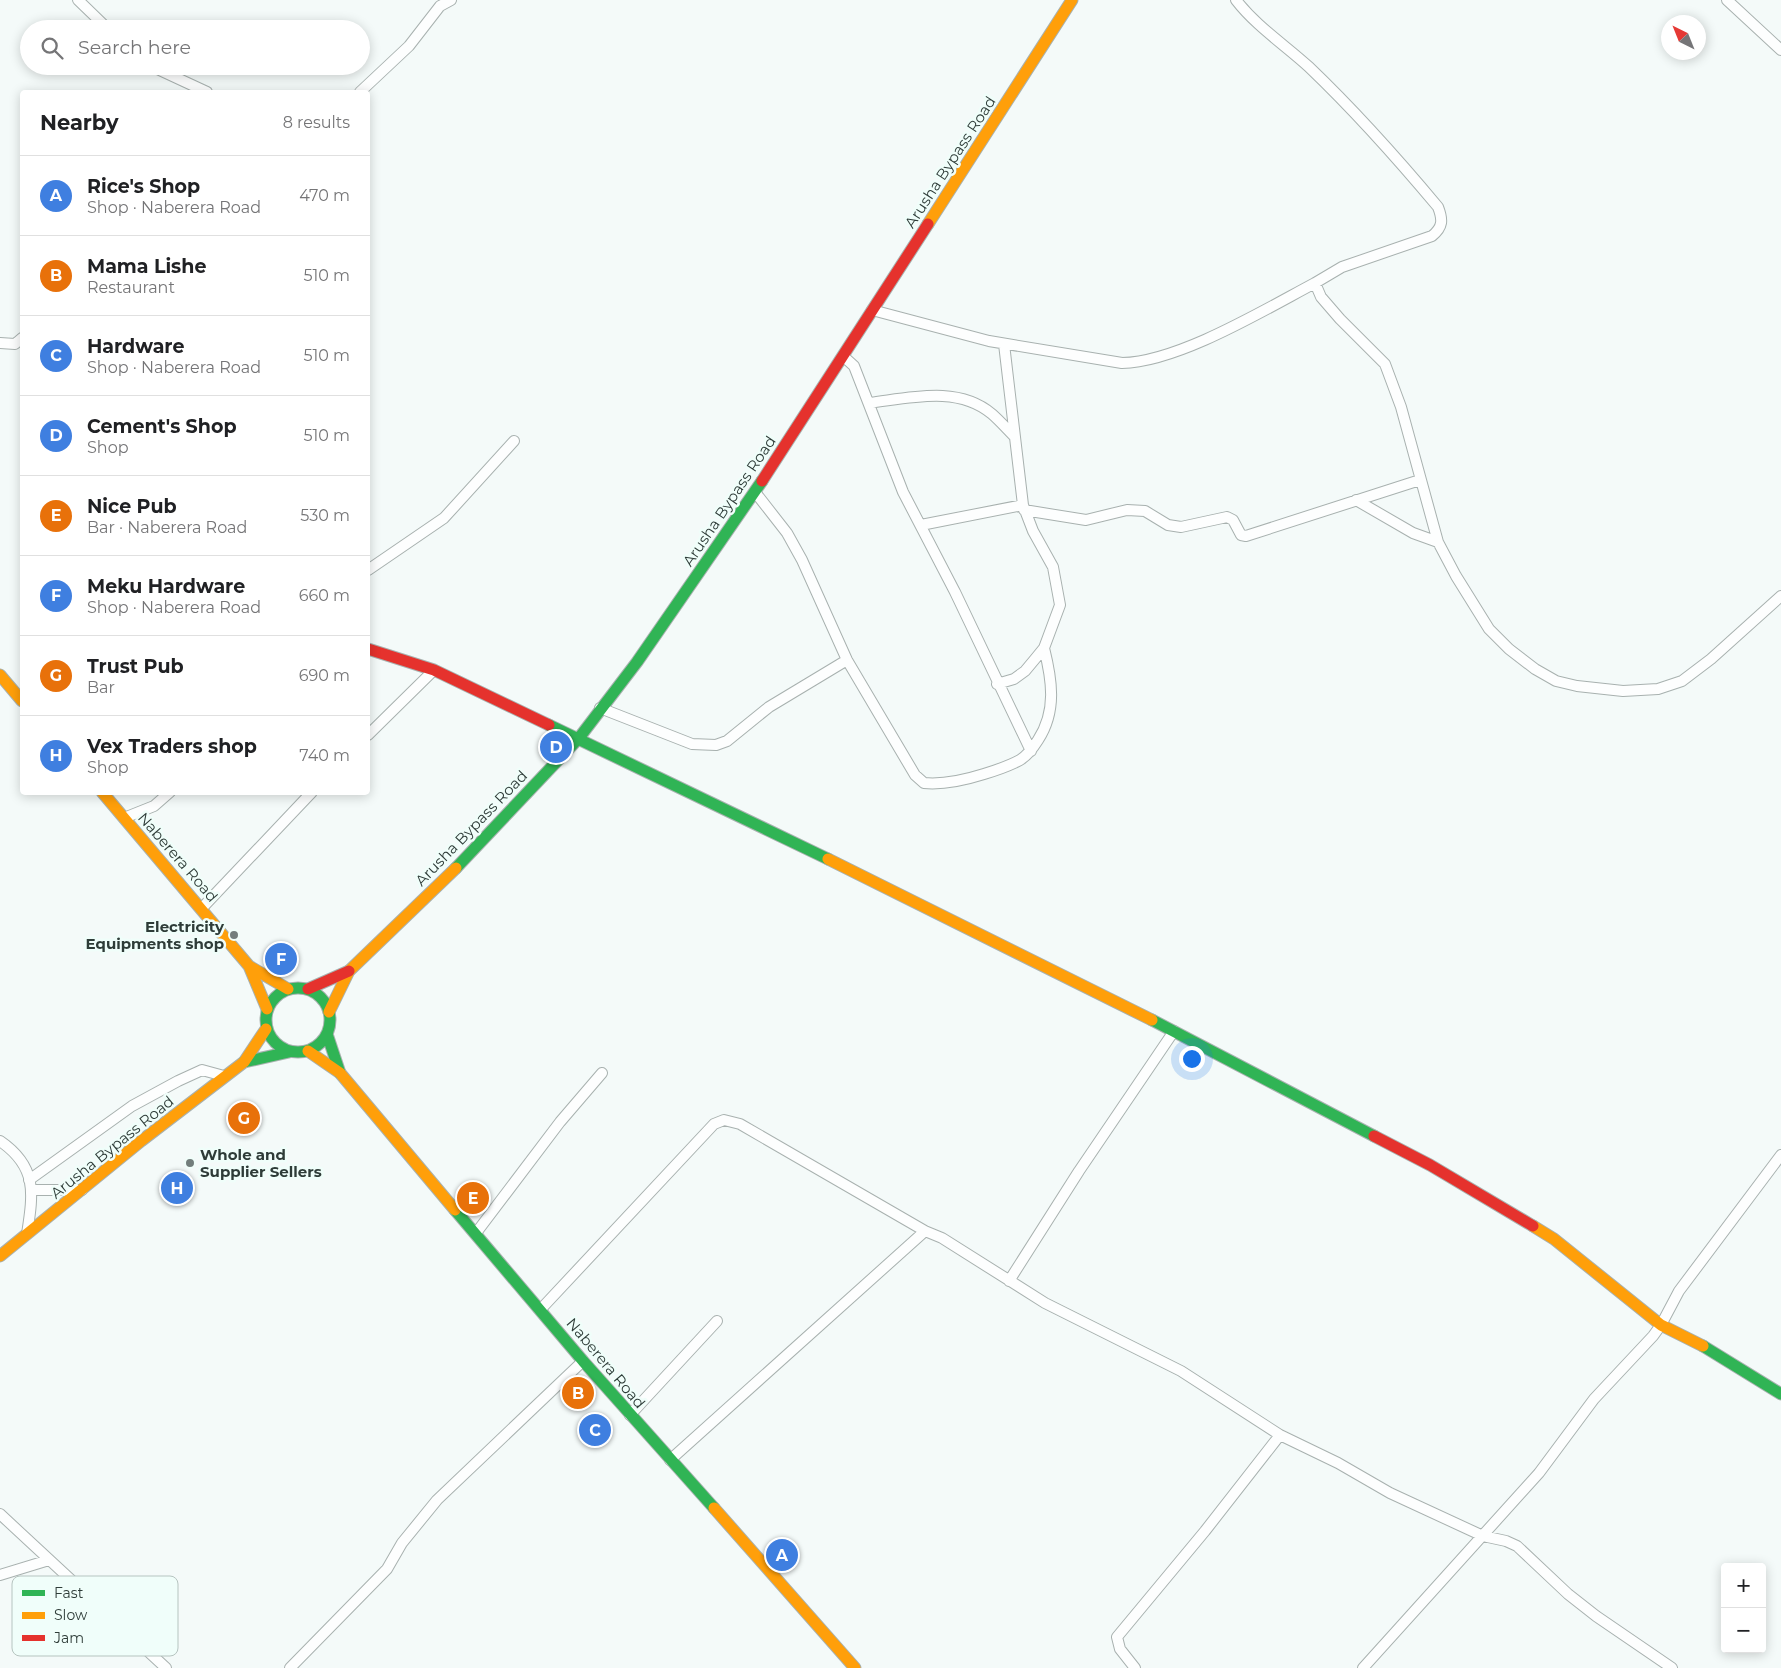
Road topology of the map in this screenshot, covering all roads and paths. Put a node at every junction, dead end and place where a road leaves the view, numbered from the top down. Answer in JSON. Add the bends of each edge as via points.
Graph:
{"nodes":[{"id":1,"x":78,"y":0,"type":"edge"},
{"id":2,"x":451,"y":0,"type":"edge"},
{"id":3,"x":1072,"y":0,"type":"edge"},
{"id":4,"x":1236,"y":0,"type":"edge"},
{"id":5,"x":1727,"y":0,"type":"edge"},
{"id":6,"x":99,"y":20,"type":"edge"},
{"id":7,"x":1781,"y":50,"type":"edge"},
{"id":8,"x":170,"y":75,"type":"edge"},
{"id":9,"x":203,"y":90,"type":"edge"},
{"id":10,"x":362,"y":90,"type":"edge"},
{"id":11,"x":1315,"y":283,"type":"junction"},
{"id":12,"x":872,"y":310,"type":"junction"},
{"id":13,"x":20,"y":340,"type":"edge"},
{"id":14,"x":0,"y":342,"type":"edge"},
{"id":15,"x":1004,"y":344,"type":"junction"},
{"id":16,"x":842,"y":356,"type":"junction"},
{"id":17,"x":869,"y":403,"type":"junction"},
{"id":18,"x":1014,"y":436,"type":"junction"},
{"id":19,"x":514,"y":441,"type":"dead end"},
{"id":20,"x":1420,"y":480,"type":"junction"},
{"id":21,"x":755,"y":492,"type":"junction"},
{"id":22,"x":1356,"y":500,"type":"junction"},
{"id":23,"x":1024,"y":508,"type":"junction"},
{"id":24,"x":920,"y":525,"type":"junction"},
{"id":25,"x":1438,"y":542,"type":"junction"},
{"id":26,"x":370,"y":569,"type":"edge"},
{"id":27,"x":1781,"y":596,"type":"edge"},
{"id":28,"x":1044,"y":648,"type":"junction"},
{"id":29,"x":370,"y":650,"type":"edge"},
{"id":30,"x":847,"y":660,"type":"junction"},
{"id":31,"x":434,"y":670,"type":"junction"},
{"id":32,"x":0,"y":675,"type":"edge"},
{"id":33,"x":997,"y":684,"type":"junction"},
{"id":34,"x":20,"y":699,"type":"edge"},
{"id":35,"x":600,"y":708,"type":"junction"},
{"id":36,"x":370,"y":733,"type":"edge"},
{"id":37,"x":579,"y":738,"type":"junction"},
{"id":38,"x":1031,"y":751,"type":"junction"},
{"id":39,"x":105,"y":795,"type":"edge"},
{"id":40,"x":167,"y":795,"type":"edge"},
{"id":41,"x":309,"y":795,"type":"edge"},
{"id":42,"x":124,"y":818,"type":"junction"},
{"id":43,"x":202,"y":908,"type":"junction"},
{"id":44,"x":249,"y":966,"type":"junction"},
{"id":45,"x":349,"y":970,"type":"junction"},
{"id":46,"x":288,"y":989,"type":"junction"},
{"id":47,"x":308,"y":989,"type":"junction"},
{"id":48,"x":267,"y":1009,"type":"junction"},
{"id":49,"x":329,"y":1012,"type":"junction"},
{"id":50,"x":266,"y":1029,"type":"junction"},
{"id":51,"x":1174,"y":1031,"type":"junction"},
{"id":52,"x":327,"y":1034,"type":"junction"},
{"id":53,"x":308,"y":1051,"type":"junction"},
{"id":54,"x":289,"y":1052,"type":"junction"},
{"id":55,"x":244,"y":1062,"type":"junction"},
{"id":56,"x":340,"y":1073,"type":"junction"},
{"id":57,"x":602,"y":1073,"type":"dead end"},
{"id":58,"x":224,"y":1076,"type":"junction"},
{"id":59,"x":0,"y":1141,"type":"edge"},
{"id":60,"x":1781,"y":1155,"type":"edge"},
{"id":61,"x":29,"y":1180,"type":"junction"},
{"id":62,"x":33,"y":1190,"type":"junction"},
{"id":63,"x":84,"y":1190,"type":"junction"},
{"id":64,"x":925,"y":1231,"type":"junction"},
{"id":65,"x":476,"y":1233,"type":"junction"},
{"id":66,"x":27,"y":1234,"type":"junction"},
{"id":67,"x":0,"y":1256,"type":"edge"},
{"id":68,"x":1009,"y":1281,"type":"junction"},
{"id":69,"x":541,"y":1309,"type":"junction"},
{"id":70,"x":717,"y":1322,"type":"dead end"},
{"id":71,"x":1661,"y":1325,"type":"junction"},
{"id":72,"x":583,"y":1362,"type":"junction"},
{"id":73,"x":1781,"y":1394,"type":"edge"},
{"id":74,"x":630,"y":1415,"type":"junction"},
{"id":75,"x":1280,"y":1435,"type":"junction"},
{"id":76,"x":670,"y":1460,"type":"junction"},
{"id":77,"x":0,"y":1514,"type":"edge"},
{"id":78,"x":1483,"y":1536,"type":"junction"},
{"id":79,"x":49,"y":1560,"type":"junction"},
{"id":80,"x":0,"y":1575,"type":"edge"},
{"id":81,"x":66,"y":1576,"type":"edge"},
{"id":82,"x":153,"y":1656,"type":"edge"},
{"id":83,"x":166,"y":1668,"type":"edge"},
{"id":84,"x":290,"y":1668,"type":"edge"},
{"id":85,"x":855,"y":1668,"type":"edge"},
{"id":86,"x":1135,"y":1668,"type":"edge"},
{"id":87,"x":1363,"y":1668,"type":"edge"},
{"id":88,"x":1672,"y":1668,"type":"edge"}],
"edges":[{"from":1,"to":6,"type":"street"},
{"from":2,"to":10,"type":"street","via":[[440,6],[409,46]]},
{"from":3,"to":12,"type":"street","name":"Arusha Bypass Road"},
{"from":4,"to":11,"type":"street","via":[[1367,124],[1441,213],[1441,227],[1427,240],[1342,267]]},
{"from":5,"to":7,"type":"street"},
{"from":8,"to":9,"type":"street"},
{"from":11,"to":15,"type":"street","via":[[1216,333],[1142,363],[1122,363]]},
{"from":11,"to":20,"type":"street","via":[[1321,297],[1340,319],[1385,364],[1401,407]]},
{"from":12,"to":15,"type":"street"},
{"from":12,"to":16,"type":"street","name":"Arusha Bypass Road"},
{"from":13,"to":14,"type":"street","via":[[15,344]]},
{"from":15,"to":18,"type":"street"},
{"from":16,"to":17,"type":"street","via":[[854,366]]},
{"from":16,"to":21,"type":"street","name":"Arusha Bypass Road"},
{"from":17,"to":18,"type":"street","via":[[930,396],[958,397],[992,414]]},
{"from":17,"to":24,"type":"street"},
{"from":18,"to":23,"type":"street"},
{"from":19,"to":26,"type":"street","via":[[444,518]]},
{"from":20,"to":22,"type":"street"},
{"from":20,"to":25,"type":"street"},
{"from":21,"to":30,"type":"street","via":[[787,533],[802,560]]},
{"from":21,"to":35,"type":"street","name":"Arusha Bypass Road","via":[[642,654]]},
{"from":22,"to":23,"type":"street","via":[[1243,536],[1233,520],[1227,517],[1180,527],[1168,525],[1145,511],[1127,510],[1086,520]]},
{"from":22,"to":25,"type":"street","via":[[1413,533]]},
{"from":23,"to":24,"type":"street"},
{"from":23,"to":28,"type":"street","via":[[1053,566],[1059,589],[1060,605]]},
{"from":24,"to":33,"type":"street"},
{"from":25,"to":27,"type":"street","via":[[1489,629],[1535,669],[1577,686],[1623,691],[1658,689],[1682,681]]},
{"from":28,"to":33,"type":"street","via":[[1025,671],[1014,679]]},
{"from":28,"to":38,"type":"street","via":[[1052,704],[1047,726]]},
{"from":29,"to":31,"type":"street"},
{"from":30,"to":35,"type":"street","via":[[785,697],[727,741],[716,745],[692,744]]},
{"from":30,"to":38,"type":"street","via":[[916,775],[924,783],[952,782],[978,776],[1022,759]]},
{"from":31,"to":36,"type":"street"},
{"from":31,"to":37,"type":"street"},
{"from":32,"to":34,"type":"street"},
{"from":33,"to":38,"type":"street"},
{"from":35,"to":37,"type":"street","name":"Arusha Bypass Road"},
{"from":37,"to":45,"type":"street","name":"Arusha Bypass Road","via":[[456,868]]},
{"from":37,"to":51,"type":"street"},
{"from":39,"to":42,"type":"street","name":"Naberera Road"},
{"from":40,"to":42,"type":"street","via":[[154,806]]},
{"from":41,"to":43,"type":"street"},
{"from":42,"to":43,"type":"street","name":"Naberera Road"},
{"from":43,"to":44,"type":"street","name":"Naberera Road"},
{"from":44,"to":46,"type":"street","name":"Naberera Road"},
{"from":44,"to":48,"type":"street","name":"Naberera Road"},
{"from":45,"to":47,"type":"street","name":"Arusha Bypass Road"},
{"from":45,"to":49,"type":"street","name":"Arusha Bypass Road"},
{"from":46,"to":47,"type":"street","name":"Arusha Bypass Road"},
{"from":46,"to":48,"type":"street","via":[[279,993]]},
{"from":47,"to":49,"type":"street","via":[[325,1002]]},
{"from":48,"to":50,"type":"street"},
{"from":49,"to":52,"type":"street","name":"Arusha Bypass Road"},
{"from":50,"to":54,"type":"street","via":[[279,1047]]},
{"from":50,"to":55,"type":"street","name":"Arusha Bypass Road"},
{"from":51,"to":68,"type":"street"},
{"from":51,"to":71,"type":"street","via":[[1430,1165],[1530,1224],[1580,1258]]},
{"from":52,"to":53,"type":"street"},
{"from":52,"to":56,"type":"street","name":"Naberera Road"},
{"from":53,"to":54,"type":"street","name":"Arusha Bypass Road"},
{"from":53,"to":56,"type":"street","name":"Naberera Road"},
{"from":54,"to":55,"type":"street","name":"Arusha Bypass Road"},
{"from":55,"to":58,"type":"street","name":"Arusha Bypass Road"},
{"from":56,"to":65,"type":"street","name":"Naberera Road"},
{"from":57,"to":65,"type":"street","via":[[560,1122]]},
{"from":58,"to":61,"type":"street","via":[[202,1070],[170,1085],[132,1106]]},
{"from":58,"to":63,"type":"street","name":"Arusha Bypass Road"},
{"from":59,"to":61,"type":"street","via":[[23,1162]]},
{"from":60,"to":71,"type":"street","via":[[1679,1291]]},
{"from":61,"to":62,"type":"street"},
{"from":62,"to":63,"type":"street"},
{"from":62,"to":66,"type":"street"},
{"from":63,"to":66,"type":"street","name":"Arusha Bypass Road"},
{"from":64,"to":68,"type":"street","via":[[942,1238]]},
{"from":64,"to":69,"type":"street","via":[[740,1124],[724,1120],[710,1127]]},
{"from":64,"to":76,"type":"street"},
{"from":65,"to":69,"type":"street","name":"Naberera Road"},
{"from":66,"to":67,"type":"street","name":"Arusha Bypass Road"},
{"from":68,"to":75,"type":"street","via":[[1045,1303],[1181,1371]]},
{"from":69,"to":72,"type":"street","name":"Naberera Road"},
{"from":70,"to":74,"type":"street"},
{"from":71,"to":73,"type":"street","via":[[1700,1344]]},
{"from":71,"to":78,"type":"street","via":[[1594,1399],[1539,1473]]},
{"from":72,"to":74,"type":"street","name":"Naberera Road"},
{"from":72,"to":84,"type":"street","via":[[437,1500],[402,1543],[386,1569]]},
{"from":74,"to":76,"type":"street","name":"Naberera Road"},
{"from":75,"to":78,"type":"street","via":[[1390,1493]]},
{"from":75,"to":86,"type":"street","via":[[1117,1637],[1120,1649]]},
{"from":76,"to":85,"type":"street","name":"Naberera Road"},
{"from":77,"to":79,"type":"street"},
{"from":78,"to":87,"type":"street","via":[[1419,1602]]},
{"from":78,"to":88,"type":"street","via":[[1517,1546],[1568,1594]]},
{"from":79,"to":80,"type":"street"},
{"from":79,"to":81,"type":"street"},
{"from":82,"to":83,"type":"street"}]}
